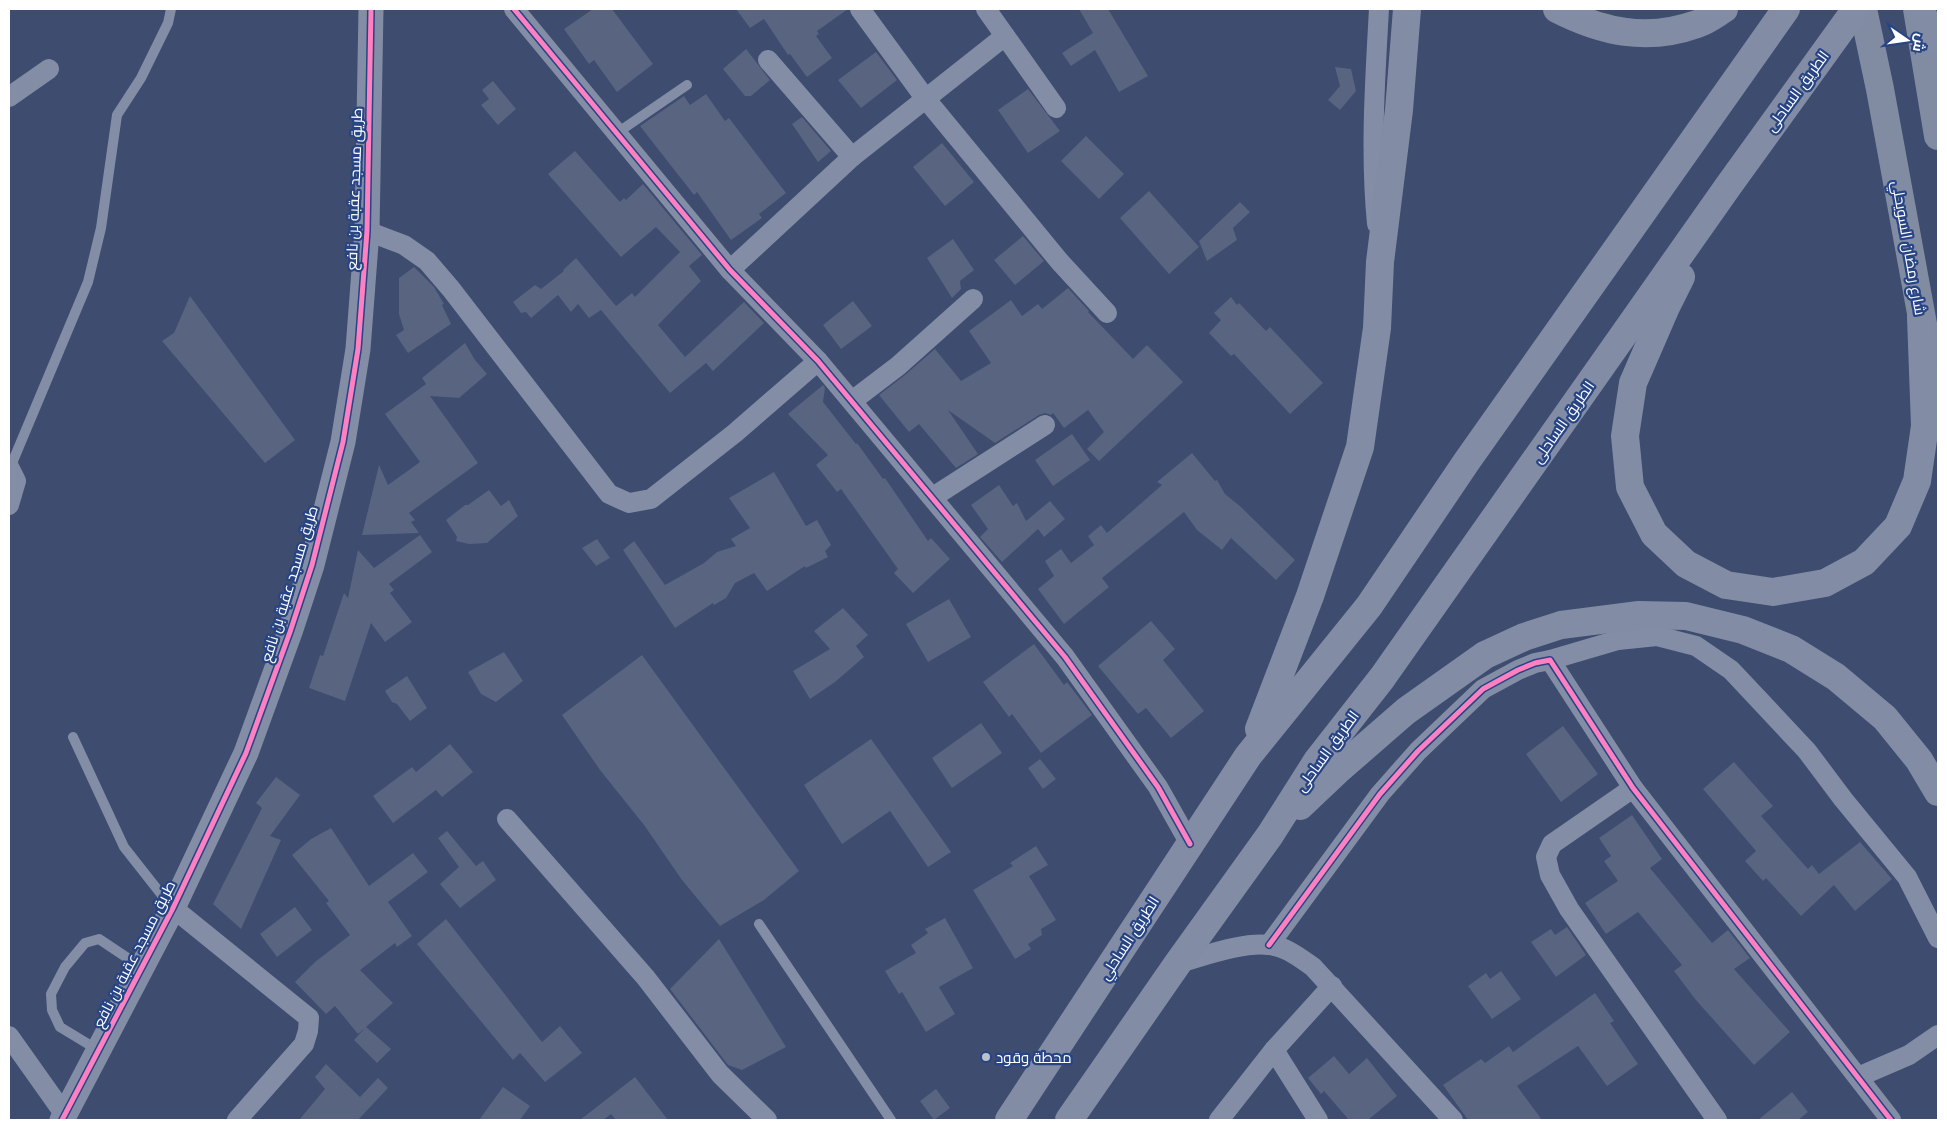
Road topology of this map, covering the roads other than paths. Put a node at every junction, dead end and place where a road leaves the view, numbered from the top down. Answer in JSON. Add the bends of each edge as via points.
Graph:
{"nodes":[{"id":1,"x":171,"y":9,"type":"edge"},
{"id":2,"x":371,"y":9,"type":"edge"},
{"id":3,"x":514,"y":9,"type":"edge"},
{"id":4,"x":860,"y":9,"type":"edge"},
{"id":5,"x":986,"y":9,"type":"edge"},
{"id":6,"x":1379,"y":9,"type":"edge"},
{"id":7,"x":1407,"y":9,"type":"edge"},
{"id":8,"x":1556,"y":9,"type":"edge"},
{"id":9,"x":1724,"y":9,"type":"edge"},
{"id":10,"x":1786,"y":9,"type":"edge"},
{"id":11,"x":1856,"y":9,"type":"edge"},
{"id":12,"x":1863,"y":9,"type":"edge"},
{"id":13,"x":1918,"y":9,"type":"edge"},
{"id":14,"x":1005,"y":36,"type":"junction"},
{"id":15,"x":1938,"y":41,"type":"edge"},
{"id":16,"x":768,"y":60,"type":"dead end"},
{"id":17,"x":49,"y":69,"type":"dead end"},
{"id":18,"x":687,"y":85,"type":"dead end"},
{"id":19,"x":9,"y":97,"type":"edge"},
{"id":20,"x":925,"y":98,"type":"junction"},
{"id":21,"x":1056,"y":108,"type":"dead end"},
{"id":22,"x":617,"y":133,"type":"junction"},
{"id":23,"x":1938,"y":136,"type":"edge"},
{"id":24,"x":852,"y":158,"type":"junction"},
{"id":25,"x":1729,"y":185,"type":"junction"},
{"id":26,"x":367,"y":231,"type":"junction"},
{"id":27,"x":1380,"y":262,"type":"junction"},
{"id":28,"x":730,"y":270,"type":"junction"},
{"id":29,"x":973,"y":299,"type":"dead end"},
{"id":30,"x":1107,"y":313,"type":"dead end"},
{"id":31,"x":1921,"y":317,"type":"junction"},
{"id":32,"x":818,"y":361,"type":"junction"},
{"id":33,"x":852,"y":401,"type":"junction"},
{"id":34,"x":1938,"y":406,"type":"edge"},
{"id":35,"x":1045,"y":425,"type":"dead end"},
{"id":36,"x":9,"y":468,"type":"edge"},
{"id":37,"x":933,"y":497,"type":"junction"},
{"id":38,"x":9,"y":505,"type":"edge"},
{"id":39,"x":1550,"y":660,"type":"junction"},
{"id":40,"x":73,"y":737,"type":"dead end"},
{"id":41,"x":1248,"y":756,"type":"junction"},
{"id":42,"x":1632,"y":788,"type":"junction"},
{"id":43,"x":1938,"y":792,"type":"edge"},
{"id":44,"x":507,"y":819,"type":"dead end"},
{"id":45,"x":1270,"y":835,"type":"junction"},
{"id":46,"x":1190,"y":844,"type":"junction"},
{"id":47,"x":172,"y":908,"type":"junction"},
{"id":48,"x":759,"y":924,"type":"dead end"},
{"id":49,"x":1938,"y":938,"type":"edge"},
{"id":50,"x":1270,"y":945,"type":"junction"},
{"id":51,"x":1178,"y":963,"type":"junction"},
{"id":52,"x":141,"y":967,"type":"junction"},
{"id":53,"x":1332,"y":986,"type":"junction"},
{"id":54,"x":1938,"y":1035,"type":"edge"},
{"id":55,"x":9,"y":1036,"type":"edge"},
{"id":56,"x":98,"y":1050,"type":"junction"},
{"id":57,"x":1274,"y":1050,"type":"junction"},
{"id":58,"x":16,"y":1058,"type":"edge"},
{"id":59,"x":1858,"y":1077,"type":"junction"},
{"id":60,"x":65,"y":1118,"type":"edge"},
{"id":61,"x":238,"y":1120,"type":"edge"},
{"id":62,"x":767,"y":1120,"type":"edge"},
{"id":63,"x":891,"y":1120,"type":"edge"},
{"id":64,"x":1009,"y":1120,"type":"edge"},
{"id":65,"x":1070,"y":1120,"type":"edge"},
{"id":66,"x":1220,"y":1120,"type":"edge"},
{"id":67,"x":1318,"y":1120,"type":"edge"},
{"id":68,"x":1453,"y":1120,"type":"edge"},
{"id":69,"x":1718,"y":1120,"type":"edge"},
{"id":70,"x":1891,"y":1120,"type":"edge"}],
"edges":[{"from":1,"to":36,"type":"lane","via":[[168,23],[142,78],[117,115],[101,228],[88,282]]},
{"from":2,"to":26,"type":"street","name":"طريق مسجد عقبة بن نافع"},
{"from":3,"to":22,"type":"street"},
{"from":4,"to":20,"type":"street"},
{"from":5,"to":14,"type":"street"},
{"from":6,"to":27,"type":"street","via":[[1373,110],[1373,184]]},
{"from":7,"to":27,"type":"highway","via":[[1399,110]]},
{"from":8,"to":9,"type":"highway","via":[[1580,21],[1613,31],[1657,34],[1699,24]]},
{"from":10,"to":41,"type":"highway","via":[[1467,461],[1369,606]]},
{"from":11,"to":25,"type":"highway","name":"الطريق الساحلى"},
{"from":12,"to":31,"type":"main road","name":"شارع رمضان السويحلي"},
{"from":13,"to":15,"type":"highway"},
{"from":13,"to":23,"type":"main road"},
{"from":14,"to":20,"type":"street"},
{"from":14,"to":21,"type":"street"},
{"from":16,"to":24,"type":"street"},
{"from":17,"to":19,"type":"street"},
{"from":18,"to":22,"type":"lane"},
{"from":20,"to":24,"type":"street"},
{"from":20,"to":30,"type":"street","via":[[1060,262]]},
{"from":22,"to":28,"type":"street"},
{"from":24,"to":28,"type":"street"},
{"from":25,"to":31,"type":"highway","via":[[1666,307],[1633,383],[1625,436],[1630,487],[1654,534],[1686,564],[1726,585],[1773,592],[1825,583],[1864,562],[1898,526],[1917,481],[1925,426]]},
{"from":25,"to":45,"type":"highway","name":"الطريق الساحلى","via":[[1382,678],[1317,761]]},
{"from":26,"to":32,"type":"street","via":[[404,245],[427,261],[609,494],[629,503],[651,499],[735,433]]},
{"from":26,"to":47,"type":"street","name":"طريق مسجد عقبة بن نافع","via":[[358,349],[343,442],[312,565],[246,753]]},
{"from":27,"to":41,"type":"highway","via":[[1377,328],[1360,448],[1310,596]]},
{"from":28,"to":32,"type":"street"},
{"from":29,"to":33,"type":"street","via":[[898,366]]},
{"from":31,"to":34,"type":"main road","name":"شارع رمضان السويحلي"},
{"from":32,"to":33,"type":"street"},
{"from":33,"to":37,"type":"street"},
{"from":35,"to":37,"type":"street"},
{"from":36,"to":38,"type":"street","via":[[16,481]]},
{"from":37,"to":46,"type":"street","via":[[1065,657],[1158,787]]},
{"from":39,"to":42,"type":"street"},
{"from":39,"to":49,"type":"street","via":[[1618,640],[1657,636],[1696,646],[1731,670],[1807,751],[1907,877]]},
{"from":39,"to":50,"type":"street","via":[[1518,670],[1484,689],[1418,751],[1380,794]]},
{"from":40,"to":47,"type":"lane","via":[[124,847]]},
{"from":41,"to":46,"type":"highway","name":"الطريق الساحلي"},
{"from":42,"to":59,"type":"street"},
{"from":42,"to":69,"type":"street","via":[[1552,844],[1546,857],[1550,876],[1569,909]]},
{"from":43,"to":45,"type":"highway","via":[[1919,760],[1884,718],[1836,677],[1791,649],[1743,630],[1686,616],[1639,615],[1561,625],[1485,655],[1406,711]]},
{"from":44,"to":62,"type":"street","via":[[646,978],[720,1074]]},
{"from":45,"to":51,"type":"highway"},
{"from":46,"to":64,"type":"highway","name":"الطريق الساحلي"},
{"from":47,"to":52,"type":"street","name":"طريق مسجد عقبة بن نافع"},
{"from":47,"to":61,"type":"street","via":[[309,1018],[304,1044]]},
{"from":48,"to":63,"type":"lane"},
{"from":50,"to":51,"type":"street","via":[[1239,948]]},
{"from":50,"to":53,"type":"street","via":[[1292,953],[1313,967]]},
{"from":51,"to":65,"type":"highway"},
{"from":52,"to":56,"type":"street","name":"طريق مسجد عقبة بن نافع"},
{"from":52,"to":56,"type":"lane","via":[[99,939],[85,943],[65,967],[51,994],[52,1010],[60,1027]]},
{"from":53,"to":57,"type":"street"},
{"from":53,"to":68,"type":"street"},
{"from":54,"to":59,"type":"street","via":[[1909,1055]]},
{"from":55,"to":58,"type":"street"},
{"from":56,"to":60,"type":"street","name":"طريق مسجد عقبة بن نافع"},
{"from":57,"to":66,"type":"street"},
{"from":57,"to":67,"type":"street"},
{"from":58,"to":60,"type":"street"},
{"from":59,"to":70,"type":"street"}]}
